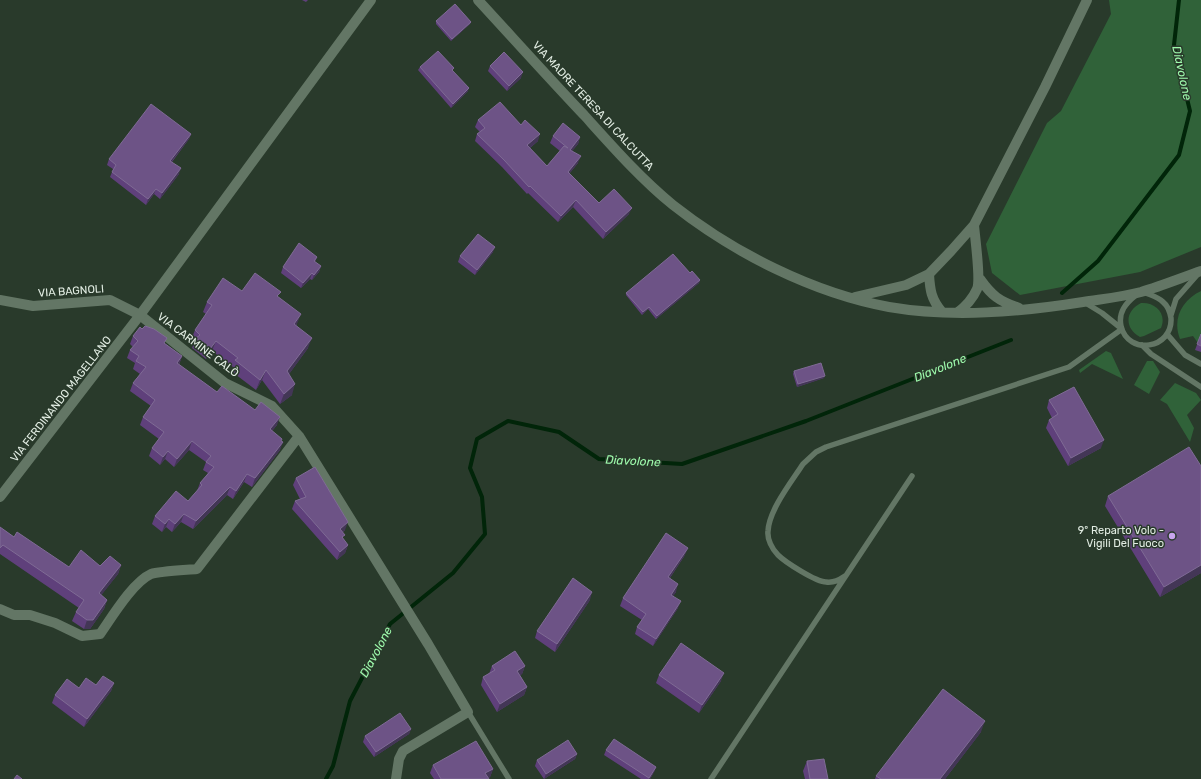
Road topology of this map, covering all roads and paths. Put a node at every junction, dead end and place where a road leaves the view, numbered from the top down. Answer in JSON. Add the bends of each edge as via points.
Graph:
{"nodes":[{"id":1,"x":370,"y":0,"type":"edge"},
{"id":2,"x":478,"y":0,"type":"edge"},
{"id":3,"x":1087,"y":0,"type":"edge"},
{"id":4,"x":974,"y":225,"type":"junction"},
{"id":5,"x":1201,"y":271,"type":"edge"},
{"id":6,"x":929,"y":274,"type":"junction"},
{"id":7,"x":980,"y":279,"type":"junction"},
{"id":8,"x":1141,"y":292,"type":"junction"},
{"id":9,"x":853,"y":298,"type":"junction"},
{"id":10,"x":0,"y":300,"type":"edge"},
{"id":11,"x":1084,"y":302,"type":"junction"},
{"id":12,"x":1025,"y":310,"type":"junction"},
{"id":13,"x":942,"y":312,"type":"junction"},
{"id":14,"x":957,"y":313,"type":"junction"},
{"id":15,"x":140,"y":315,"type":"junction"},
{"id":16,"x":1171,"y":315,"type":"junction"},
{"id":17,"x":1122,"y":330,"type":"junction"},
{"id":18,"x":1167,"y":334,"type":"junction"},
{"id":19,"x":1142,"y":345,"type":"junction"},
{"id":20,"x":1201,"y":364,"type":"edge"},
{"id":21,"x":1201,"y":387,"type":"edge"},
{"id":22,"x":300,"y":436,"type":"junction"},
{"id":23,"x":912,"y":476,"type":"dead end"},
{"id":24,"x":0,"y":497,"type":"edge"},
{"id":25,"x":845,"y":576,"type":"junction"},
{"id":26,"x":0,"y":609,"type":"edge"},
{"id":27,"x":468,"y":712,"type":"junction"},
{"id":28,"x":396,"y":779,"type":"edge"},
{"id":29,"x":509,"y":779,"type":"edge"},
{"id":30,"x":711,"y":779,"type":"edge"}],
"edges":[{"from":1,"to":15,"type":"street","name":"VIA CARMINE CALÒ"},
{"from":2,"to":9,"type":"street","name":"VIA MADRE TERESA DI CALCUTTA","via":[[631,167],[673,204],[713,234],[754,258],[796,278]]},
{"from":3,"to":4,"type":"street"},
{"from":4,"to":6,"type":"street"},
{"from":4,"to":7,"type":"street"},
{"from":5,"to":8,"type":"street","name":"VIA MADRE TERESA DI CALCUTTA"},
{"from":5,"to":16,"type":"lane","via":[[1176,299]]},
{"from":6,"to":9,"type":"street","via":[[906,285]]},
{"from":6,"to":13,"type":"street","via":[[931,295]]},
{"from":7,"to":12,"type":"street","via":[[990,293],[1000,300]]},
{"from":7,"to":14,"type":"street","via":[[977,289]]},
{"from":8,"to":11,"type":"street","name":"VIA MADRE TERESA DI CALCUTTA"},
{"from":8,"to":16,"type":"lane","via":[[1163,301]]},
{"from":8,"to":17,"type":"lane","via":[[1121,312]]},
{"from":9,"to":13,"type":"street","name":"VIA MADRE TERESA DI CALCUTTA","via":[[889,307]]},
{"from":10,"to":15,"type":"street","name":"VIA BAGNOLI","via":[[33,306],[110,300]]},
{"from":11,"to":12,"type":"street","name":"VIA MADRE TERESA DI CALCUTTA"},
{"from":11,"to":17,"type":"lane"},
{"from":12,"to":14,"type":"street","name":"VIA MADRE TERESA DI CALCUTTA"},
{"from":13,"to":14,"type":"street","name":"VIA MADRE TERESA DI CALCUTTA"},
{"from":15,"to":22,"type":"street","name":"VIA CARMINE CALÒ","via":[[225,383],[272,406]]},
{"from":15,"to":24,"type":"street","name":"VIA FERDINANDO MAGELLANO"},
{"from":16,"to":18,"type":"lane"},
{"from":17,"to":19,"type":"lane","via":[[1133,343]]},
{"from":17,"to":25,"type":"lane","via":[[1069,367],[826,447],[809,457],[772,513],[769,540],[778,555],[815,580],[824,583],[834,582]]},
{"from":18,"to":19,"type":"lane","via":[[1158,342]]},
{"from":18,"to":20,"type":"lane","via":[[1185,355]]},
{"from":19,"to":21,"type":"lane","via":[[1151,354]]},
{"from":22,"to":26,"type":"street","via":[[197,568],[152,574],[142,579],[100,634],[82,636],[55,623],[30,616],[14,616]]},
{"from":22,"to":27,"type":"street","name":"VIA CARMINE CALÒ"},
{"from":23,"to":25,"type":"lane"},
{"from":25,"to":30,"type":"lane"},
{"from":27,"to":28,"type":"street","via":[[403,751],[398,759]]},
{"from":27,"to":29,"type":"lane"}]}
